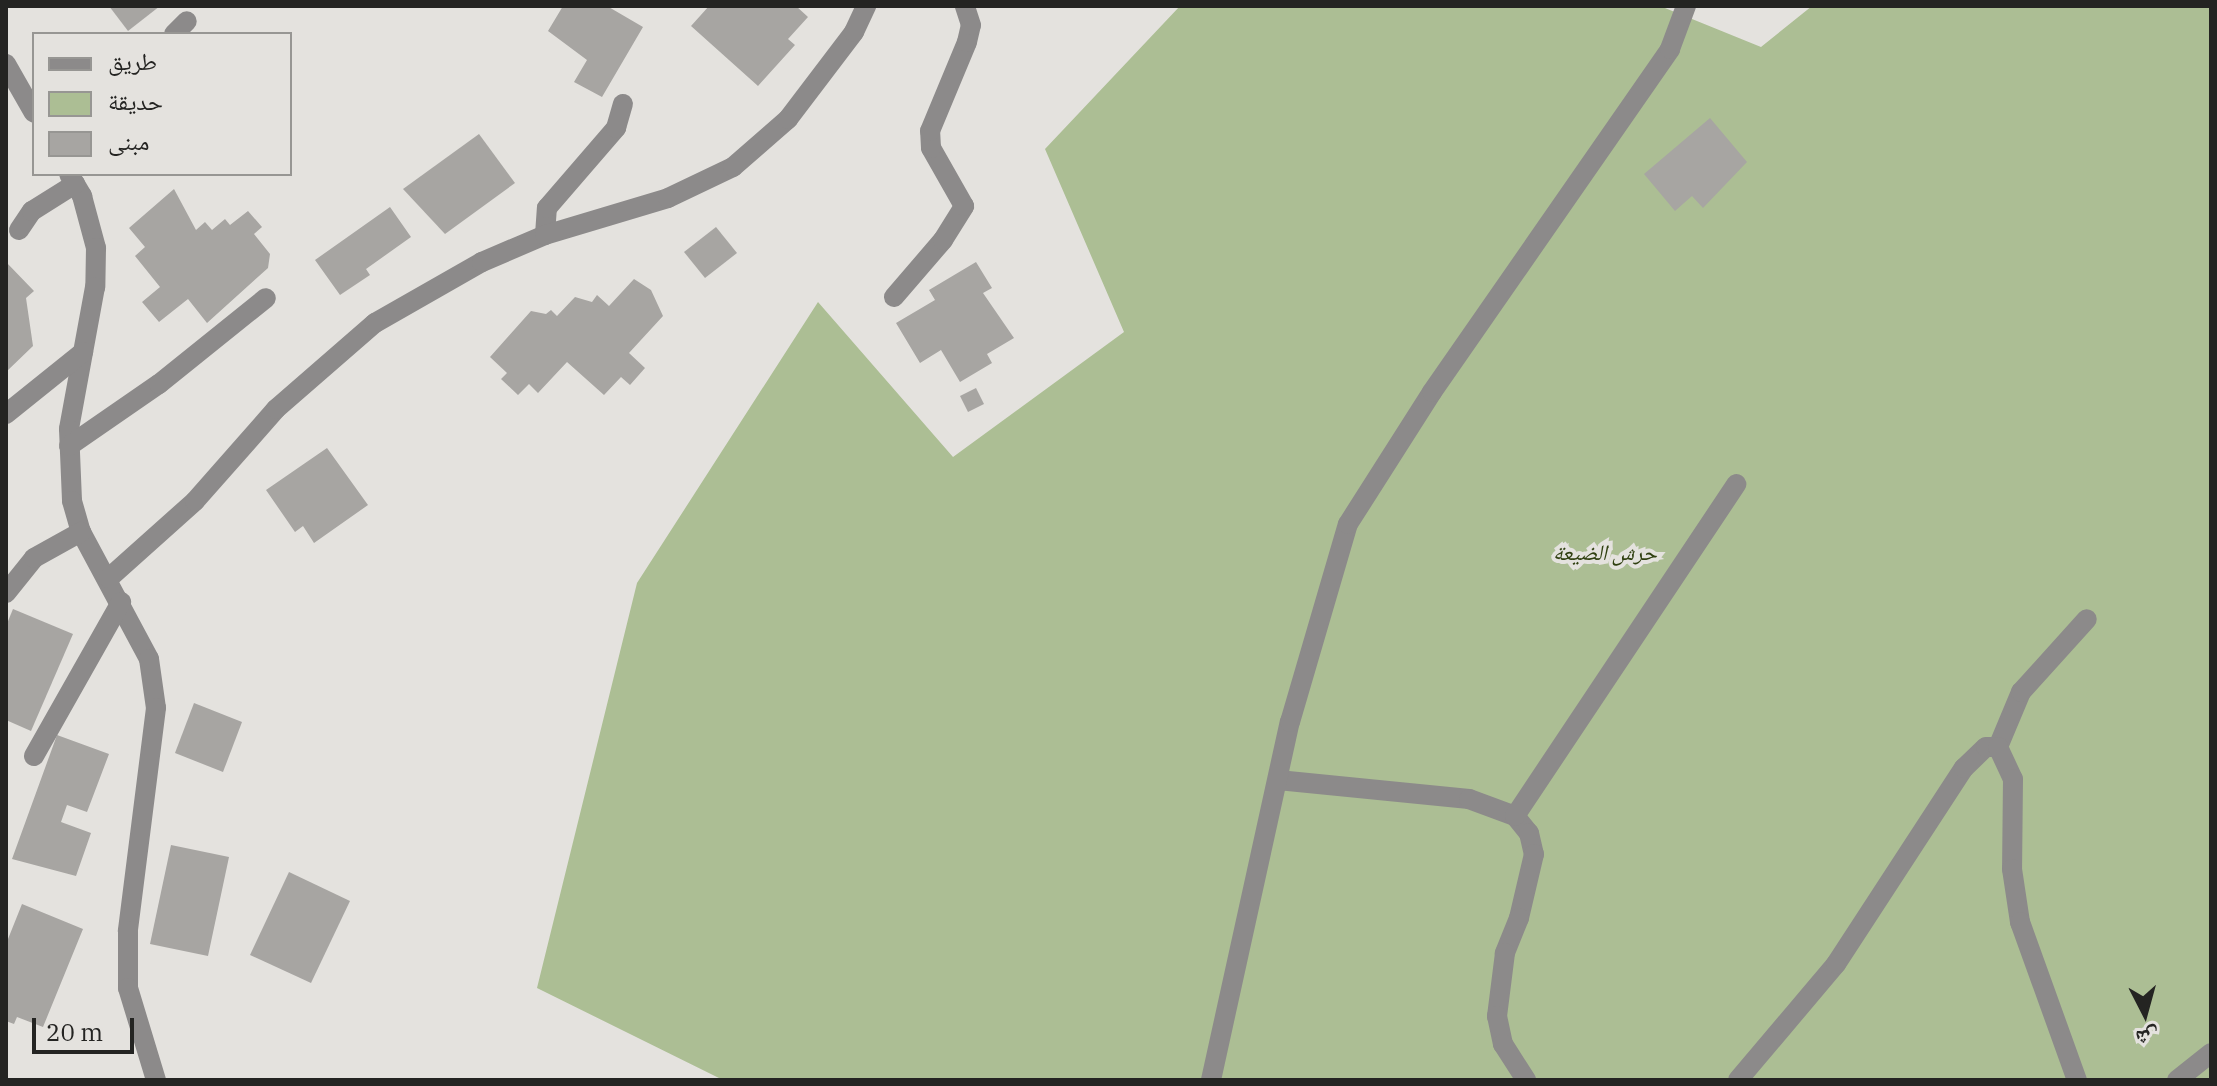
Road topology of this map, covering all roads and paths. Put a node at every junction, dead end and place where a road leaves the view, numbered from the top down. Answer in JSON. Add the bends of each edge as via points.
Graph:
{"nodes":[{"id":1,"x":866,"y":6,"type":"edge"},
{"id":2,"x":965,"y":6,"type":"edge"},
{"id":3,"x":1686,"y":6,"type":"edge"},
{"id":4,"x":6,"y":64,"type":"edge"},
{"id":5,"x":623,"y":104,"type":"dead end"},
{"id":6,"x":32,"y":110,"type":"edge"},
{"id":7,"x":72,"y":179,"type":"edge"},
{"id":8,"x":19,"y":230,"type":"dead end"},
{"id":9,"x":545,"y":235,"type":"junction"},
{"id":10,"x":894,"y":297,"type":"dead end"},
{"id":11,"x":266,"y":298,"type":"dead end"},
{"id":12,"x":83,"y":352,"type":"junction"},
{"id":13,"x":6,"y":414,"type":"edge"},
{"id":14,"x":69,"y":446,"type":"junction"},
{"id":15,"x":1736,"y":484,"type":"dead end"},
{"id":16,"x":81,"y":532,"type":"junction"},
{"id":17,"x":109,"y":578,"type":"junction"},
{"id":18,"x":6,"y":593,"type":"edge"},
{"id":19,"x":121,"y":602,"type":"junction"},
{"id":20,"x":2087,"y":619,"type":"dead end"},
{"id":21,"x":1998,"y":747,"type":"junction"},
{"id":22,"x":34,"y":756,"type":"dead end"},
{"id":23,"x":1278,"y":780,"type":"junction"},
{"id":24,"x":1515,"y":816,"type":"junction"},
{"id":25,"x":2211,"y":1053,"type":"edge"},
{"id":26,"x":156,"y":1080,"type":"edge"},
{"id":27,"x":1211,"y":1080,"type":"edge"},
{"id":28,"x":1526,"y":1080,"type":"edge"},
{"id":29,"x":1738,"y":1080,"type":"edge"},
{"id":30,"x":2077,"y":1080,"type":"edge"},
{"id":31,"x":2177,"y":1080,"type":"edge"}],
"edges":[{"from":1,"to":9,"type":"street","via":[[854,32],[788,119],[733,167],[668,198]]},
{"from":2,"to":10,"type":"street","via":[[971,25],[967,42],[930,131],[931,148],[964,206],[943,240]]},
{"from":3,"to":23,"type":"street","via":[[1670,49],[1432,392],[1348,524]]},
{"from":4,"to":6,"type":"street"},
{"from":5,"to":9,"type":"street","via":[[616,128],[547,208]]},
{"from":7,"to":8,"type":"street","via":[[32,211]]},
{"from":7,"to":12,"type":"street","via":[[96,248]]},
{"from":9,"to":17,"type":"street","via":[[482,262],[375,323],[276,409],[195,501]]},
{"from":11,"to":14,"type":"street","via":[[159,384]]},
{"from":12,"to":13,"type":"street"},
{"from":12,"to":14,"type":"street"},
{"from":14,"to":16,"type":"street","via":[[72,501]]},
{"from":15,"to":24,"type":"street"},
{"from":16,"to":17,"type":"street"},
{"from":16,"to":18,"type":"street","via":[[34,558]]},
{"from":17,"to":19,"type":"street"},
{"from":19,"to":22,"type":"street"},
{"from":19,"to":26,"type":"street","via":[[149,659],[156,708],[128,931],[128,974],[137,1030]]},
{"from":20,"to":21,"type":"street","via":[[2021,692]]},
{"from":21,"to":29,"type":"street","via":[[1986,747],[1964,768],[1836,964]]},
{"from":21,"to":30,"type":"street","via":[[2013,779],[2012,869],[2020,922]]},
{"from":23,"to":24,"type":"street","via":[[1469,799]]},
{"from":23,"to":27,"type":"street"},
{"from":24,"to":28,"type":"street","via":[[1529,833],[1534,854],[1505,953],[1497,1016],[1503,1044]]},
{"from":25,"to":31,"type":"street"}]}
